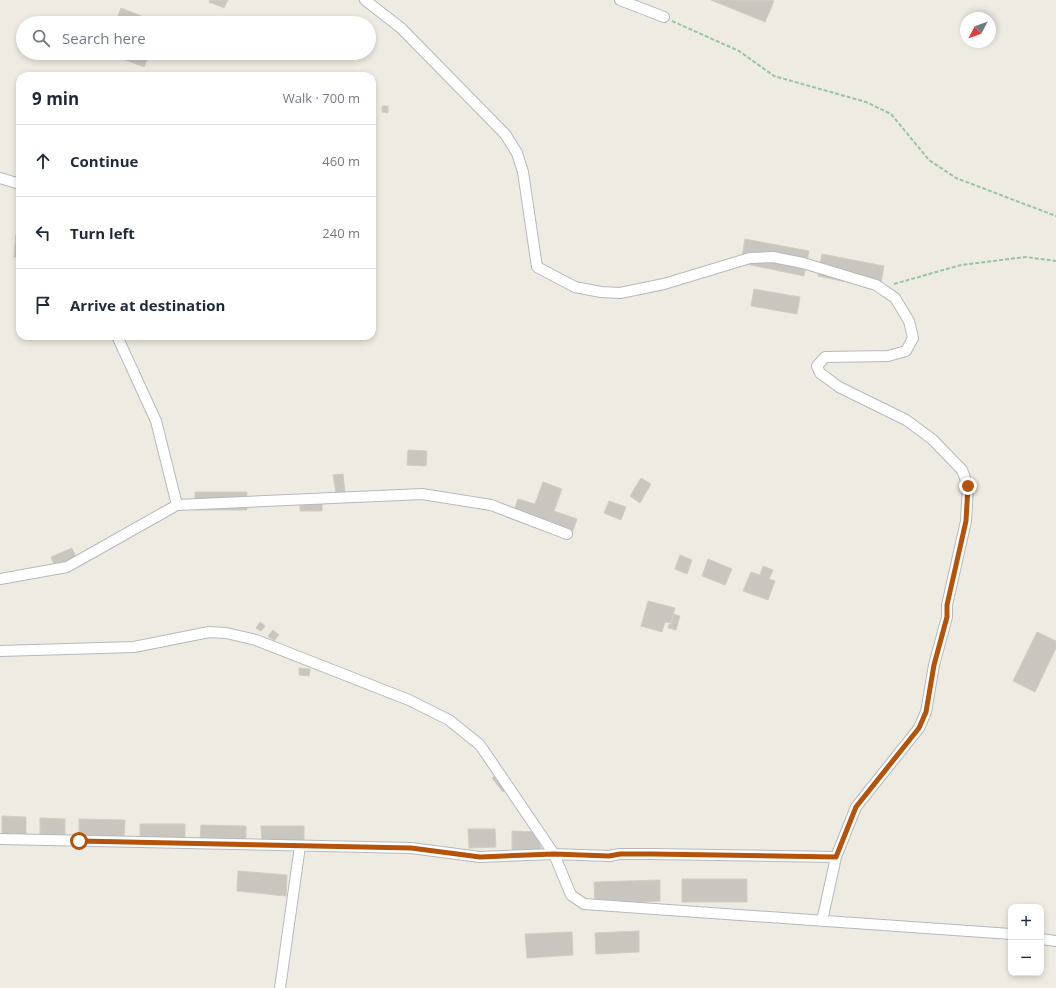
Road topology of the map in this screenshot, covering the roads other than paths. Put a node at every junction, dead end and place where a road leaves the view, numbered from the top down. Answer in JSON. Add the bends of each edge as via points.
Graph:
{"nodes":[{"id":1,"x":365,"y":0,"type":"edge"},
{"id":2,"x":620,"y":0,"type":"edge"},
{"id":3,"x":664,"y":17,"type":"road end"},
{"id":4,"x":0,"y":178,"type":"edge"},
{"id":5,"x":16,"y":183,"type":"edge"},
{"id":6,"x":119,"y":340,"type":"edge"},
{"id":7,"x":177,"y":505,"type":"junction"},
{"id":8,"x":567,"y":534,"type":"dead end"},
{"id":9,"x":0,"y":579,"type":"edge"},
{"id":10,"x":0,"y":651,"type":"edge"},
{"id":11,"x":0,"y":839,"type":"edge"},
{"id":12,"x":300,"y":846,"type":"junction"},
{"id":13,"x":554,"y":854,"type":"junction"},
{"id":14,"x":836,"y":857,"type":"junction"},
{"id":15,"x":822,"y":921,"type":"junction"},
{"id":16,"x":1008,"y":934,"type":"edge"},
{"id":17,"x":1044,"y":939,"type":"edge"},
{"id":18,"x":1056,"y":941,"type":"edge"},
{"id":19,"x":280,"y":988,"type":"edge"}],
"edges":[{"from":1,"to":14,"type":"street","via":[[401,28],[506,134],[524,172],[537,267],[575,287],[601,292],[620,292],[664,284],[750,258],[773,257],[803,263],[876,286],[895,298],[909,321],[913,338],[906,351],[888,356],[825,357],[817,366],[820,373],[839,387],[912,425],[932,439],[962,470],[968,486],[966,521],[926,712],[919,728],[856,807]]},
{"from":2,"to":3,"type":"street"},
{"from":4,"to":5,"type":"street"},
{"from":6,"to":7,"type":"street","via":[[156,421]]},
{"from":7,"to":8,"type":"street","via":[[422,494],[491,505]]},
{"from":7,"to":9,"type":"street","via":[[67,567]]},
{"from":10,"to":13,"type":"street","via":[[134,647],[208,632],[256,640],[409,700],[449,720],[480,745]]},
{"from":11,"to":12,"type":"street"},
{"from":12,"to":13,"type":"street","via":[[411,848],[480,857]]},
{"from":12,"to":19,"type":"street"},
{"from":13,"to":14,"type":"street"},
{"from":13,"to":15,"type":"street","via":[[571,895],[584,904]]},
{"from":14,"to":15,"type":"street"},
{"from":15,"to":16,"type":"street"},
{"from":17,"to":18,"type":"street"}]}
